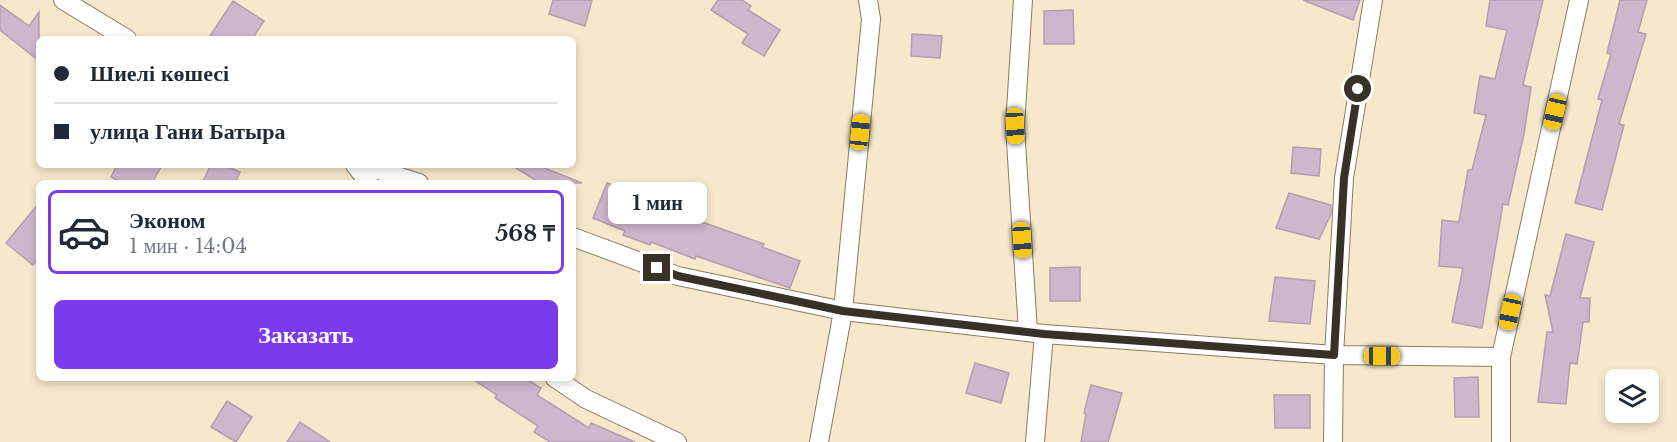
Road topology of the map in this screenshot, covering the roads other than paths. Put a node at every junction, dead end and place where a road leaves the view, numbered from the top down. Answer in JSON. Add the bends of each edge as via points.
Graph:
{"nodes":[{"id":1,"x":63,"y":0,"type":"edge"},
{"id":2,"x":868,"y":0,"type":"edge"},
{"id":3,"x":1023,"y":0,"type":"edge"},
{"id":4,"x":1373,"y":0,"type":"edge"},
{"id":5,"x":1579,"y":0,"type":"edge"},
{"id":6,"x":122,"y":36,"type":"edge"},
{"id":7,"x":357,"y":168,"type":"edge"},
{"id":8,"x":372,"y":168,"type":"edge"},
{"id":9,"x":367,"y":180,"type":"edge"},
{"id":10,"x":410,"y":180,"type":"edge"},
{"id":11,"x":576,"y":238,"type":"edge"},
{"id":12,"x":843,"y":311,"type":"junction"},
{"id":13,"x":1036,"y":333,"type":"junction"},
{"id":14,"x":1334,"y":355,"type":"junction"},
{"id":15,"x":1501,"y":357,"type":"junction"},
{"id":16,"x":559,"y":381,"type":"edge"},
{"id":17,"x":677,"y":442,"type":"edge"},
{"id":18,"x":819,"y":442,"type":"edge"},
{"id":19,"x":1035,"y":442,"type":"edge"},
{"id":20,"x":1333,"y":442,"type":"edge"},
{"id":21,"x":1501,"y":442,"type":"edge"}],
"edges":[{"from":1,"to":6,"type":"street"},
{"from":2,"to":12,"type":"street","via":[[871,19]]},
{"from":3,"to":13,"type":"street","via":[[1015,126]]},
{"from":4,"to":14,"type":"street","via":[[1344,178]]},
{"from":5,"to":15,"type":"street"},
{"from":7,"to":9,"type":"street"},
{"from":8,"to":10,"type":"street"},
{"from":11,"to":12,"type":"street","via":[[678,276]]},
{"from":12,"to":13,"type":"street"},
{"from":12,"to":18,"type":"street"},
{"from":13,"to":14,"type":"street"},
{"from":13,"to":19,"type":"street"},
{"from":14,"to":15,"type":"street"},
{"from":14,"to":20,"type":"street"},
{"from":15,"to":21,"type":"street"},
{"from":16,"to":17,"type":"street","via":[[586,399]]}]}
